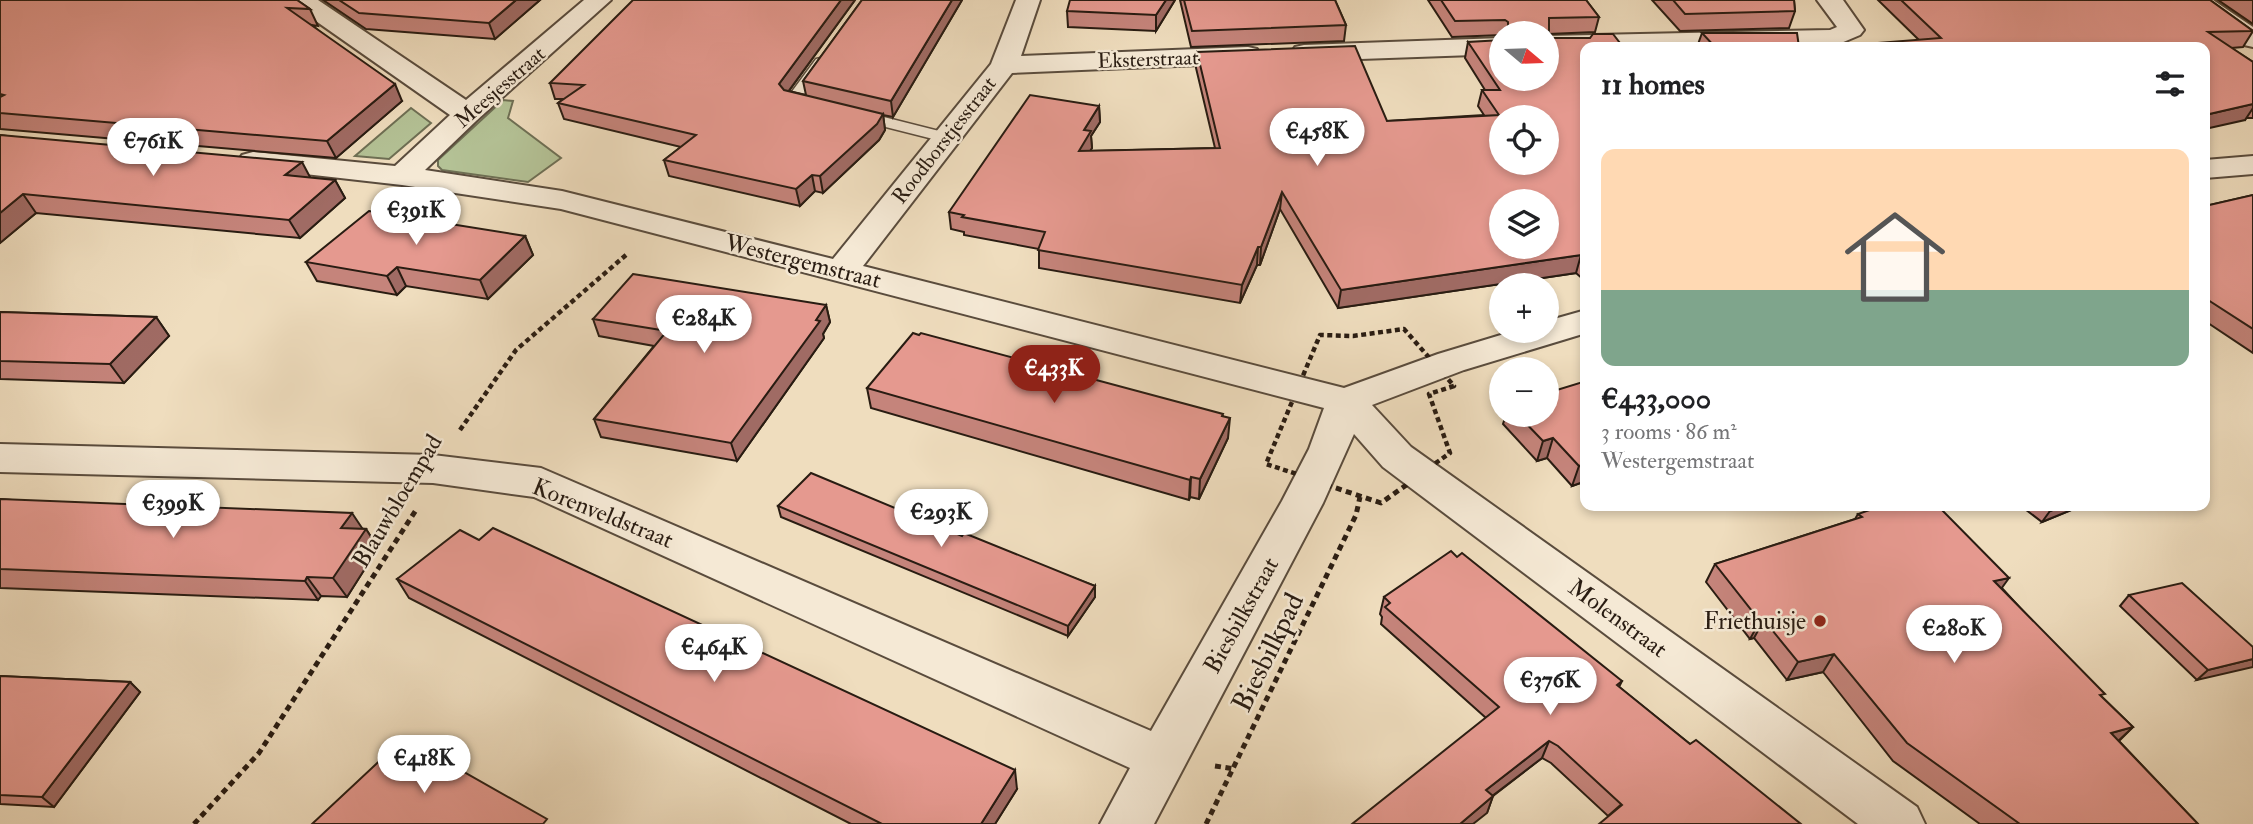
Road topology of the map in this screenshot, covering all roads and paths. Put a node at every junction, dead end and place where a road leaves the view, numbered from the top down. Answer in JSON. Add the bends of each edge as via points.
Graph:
{"nodes":[{"id":1,"x":302,"y":0,"type":"edge"},
{"id":2,"x":599,"y":0,"type":"edge"},
{"id":3,"x":1028,"y":0,"type":"edge"},
{"id":4,"x":1829,"y":0,"type":"edge"},
{"id":5,"x":2196,"y":0,"type":"edge"},
{"id":6,"x":2253,"y":39,"type":"edge"},
{"id":7,"x":1643,"y":42,"type":"edge"},
{"id":8,"x":1580,"y":43,"type":"edge"},
{"id":9,"x":1559,"y":44,"type":"edge"},
{"id":10,"x":833,"y":45,"type":"edge"},
{"id":11,"x":1489,"y":46,"type":"edge"},
{"id":12,"x":1004,"y":65,"type":"junction"},
{"id":13,"x":467,"y":114,"type":"junction"},
{"id":14,"x":949,"y":138,"type":"junction"},
{"id":15,"x":229,"y":159,"type":"edge"},
{"id":16,"x":2253,"y":165,"type":"edge"},
{"id":17,"x":2210,"y":169,"type":"edge"},
{"id":18,"x":402,"y":176,"type":"junction"},
{"id":19,"x":662,"y":224,"type":"junction"},
{"id":20,"x":842,"y":270,"type":"junction"},
{"id":21,"x":1580,"y":323,"type":"edge"},
{"id":22,"x":1346,"y":401,"type":"junction"},
{"id":23,"x":0,"y":458,"type":"edge"},
{"id":24,"x":433,"y":469,"type":"junction"},
{"id":25,"x":1360,"y":497,"type":"dead end"},
{"id":26,"x":1162,"y":759,"type":"junction"},
{"id":27,"x":194,"y":824,"type":"edge"},
{"id":28,"x":1126,"y":824,"type":"edge"},
{"id":29,"x":1206,"y":824,"type":"edge"},
{"id":30,"x":1899,"y":824,"type":"edge"}],
"edges":[{"from":1,"to":13,"type":"street"},
{"from":2,"to":13,"type":"street","name":"Meesjesstraat"},
{"from":3,"to":12,"type":"street","name":"Roodborstjesstraat"},
{"from":4,"to":7,"type":"street","via":[[1851,30],[1834,38]]},
{"from":5,"to":6,"type":"street"},
{"from":8,"to":9,"type":"street"},
{"from":10,"to":14,"type":"lane","via":[[793,100]]},
{"from":11,"to":12,"type":"street","name":"Eksterstraat"},
{"from":12,"to":14,"type":"street","name":"Roodborstjesstraat"},
{"from":13,"to":18,"type":"street","name":"Meesjesstraat"},
{"from":14,"to":20,"type":"street","name":"Roodborstjesstraat"},
{"from":15,"to":18,"type":"street","name":"Westergemstraat"},
{"from":16,"to":17,"type":"street"},
{"from":18,"to":19,"type":"street","name":"Westergemstraat","via":[[562,200]]},
{"from":19,"to":20,"type":"street","name":"Westergemstraat"},
{"from":19,"to":24,"type":"path","name":"Blauwbloempad","via":[[516,350]]},
{"from":20,"to":22,"type":"street","name":"Westergemstraat"},
{"from":21,"to":22,"type":"street","via":[[1451,362]]},
{"from":22,"to":26,"type":"street","name":"Biesbilkstraat","via":[[1307,492]]},
{"from":22,"to":30,"type":"street","name":"Molenstraat","via":[[1397,457]]},
{"from":23,"to":24,"type":"street","name":"Korenveldstraat"},
{"from":24,"to":26,"type":"street","name":"Korenveldstraat","via":[[541,482]]},
{"from":24,"to":27,"type":"path","name":"Blauwbloempad","via":[[418,507],[259,752]]},
{"from":25,"to":29,"type":"path","name":"Biesbilkpad","via":[[1356,515]]},
{"from":26,"to":28,"type":"street","name":"Biesbilkstraat"}]}
